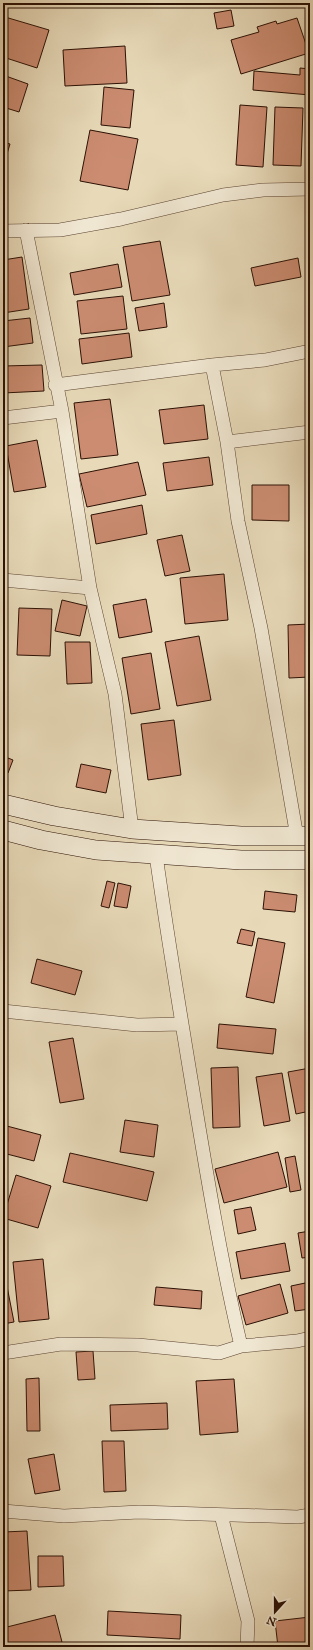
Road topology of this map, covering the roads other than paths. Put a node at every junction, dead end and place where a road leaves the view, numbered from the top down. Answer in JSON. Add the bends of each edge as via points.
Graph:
{"nodes":[{"id":1,"x":310,"y":189,"type":"edge"},
{"id":2,"x":26,"y":230,"type":"junction"},
{"id":3,"x":3,"y":231,"type":"edge"},
{"id":4,"x":310,"y":351,"type":"edge"},
{"id":5,"x":212,"y":365,"type":"junction"},
{"id":6,"x":55,"y":385,"type":"junction"},
{"id":7,"x":62,"y":411,"type":"junction"},
{"id":8,"x":3,"y":418,"type":"edge"},
{"id":9,"x":310,"y":432,"type":"edge"},
{"id":10,"x":227,"y":442,"type":"junction"},
{"id":11,"x":3,"y":580,"type":"edge"},
{"id":12,"x":90,"y":588,"type":"junction"},
{"id":13,"x":3,"y":804,"type":"edge"},
{"id":14,"x":132,"y":829,"type":"junction"},
{"id":15,"x":3,"y":830,"type":"edge"},
{"id":16,"x":303,"y":836,"type":"edge"},
{"id":17,"x":156,"y":855,"type":"junction"},
{"id":18,"x":310,"y":860,"type":"edge"},
{"id":19,"x":3,"y":1010,"type":"edge"},
{"id":20,"x":182,"y":1024,"type":"junction"},
{"id":21,"x":310,"y":1338,"type":"edge"},
{"id":22,"x":241,"y":1346,"type":"junction"},
{"id":23,"x":3,"y":1353,"type":"edge"},
{"id":24,"x":3,"y":1511,"type":"edge"},
{"id":25,"x":221,"y":1515,"type":"junction"},
{"id":26,"x":310,"y":1515,"type":"edge"},
{"id":27,"x":248,"y":1647,"type":"edge"}],
"edges":[{"from":1,"to":2,"type":"street","via":[[263,190],[223,195],[121,219],[60,230]]},
{"from":2,"to":3,"type":"street"},
{"from":2,"to":6,"type":"street"},
{"from":4,"to":5,"type":"street","via":[[266,360]]},
{"from":5,"to":6,"type":"street"},
{"from":5,"to":10,"type":"street"},
{"from":6,"to":7,"type":"street"},
{"from":7,"to":8,"type":"street"},
{"from":7,"to":12,"type":"street"},
{"from":9,"to":10,"type":"street"},
{"from":10,"to":16,"type":"street","via":[[238,521]]},
{"from":11,"to":12,"type":"street"},
{"from":12,"to":14,"type":"street","via":[[116,694]]},
{"from":13,"to":14,"type":"main road","via":[[54,816]]},
{"from":14,"to":16,"type":"main road","via":[[241,836]]},
{"from":15,"to":17,"type":"main road","via":[[96,850]]},
{"from":17,"to":18,"type":"main road","via":[[241,860]]},
{"from":17,"to":20,"type":"street"},
{"from":19,"to":20,"type":"street","via":[[137,1026]]},
{"from":20,"to":22,"type":"street","via":[[224,1274]]},
{"from":21,"to":22,"type":"street"},
{"from":22,"to":23,"type":"street","via":[[219,1354],[138,1345],[61,1344]]},
{"from":24,"to":25,"type":"street","via":[[64,1516],[139,1512]]},
{"from":25,"to":26,"type":"street"},
{"from":25,"to":27,"type":"street","via":[[248,1621]]}]}
